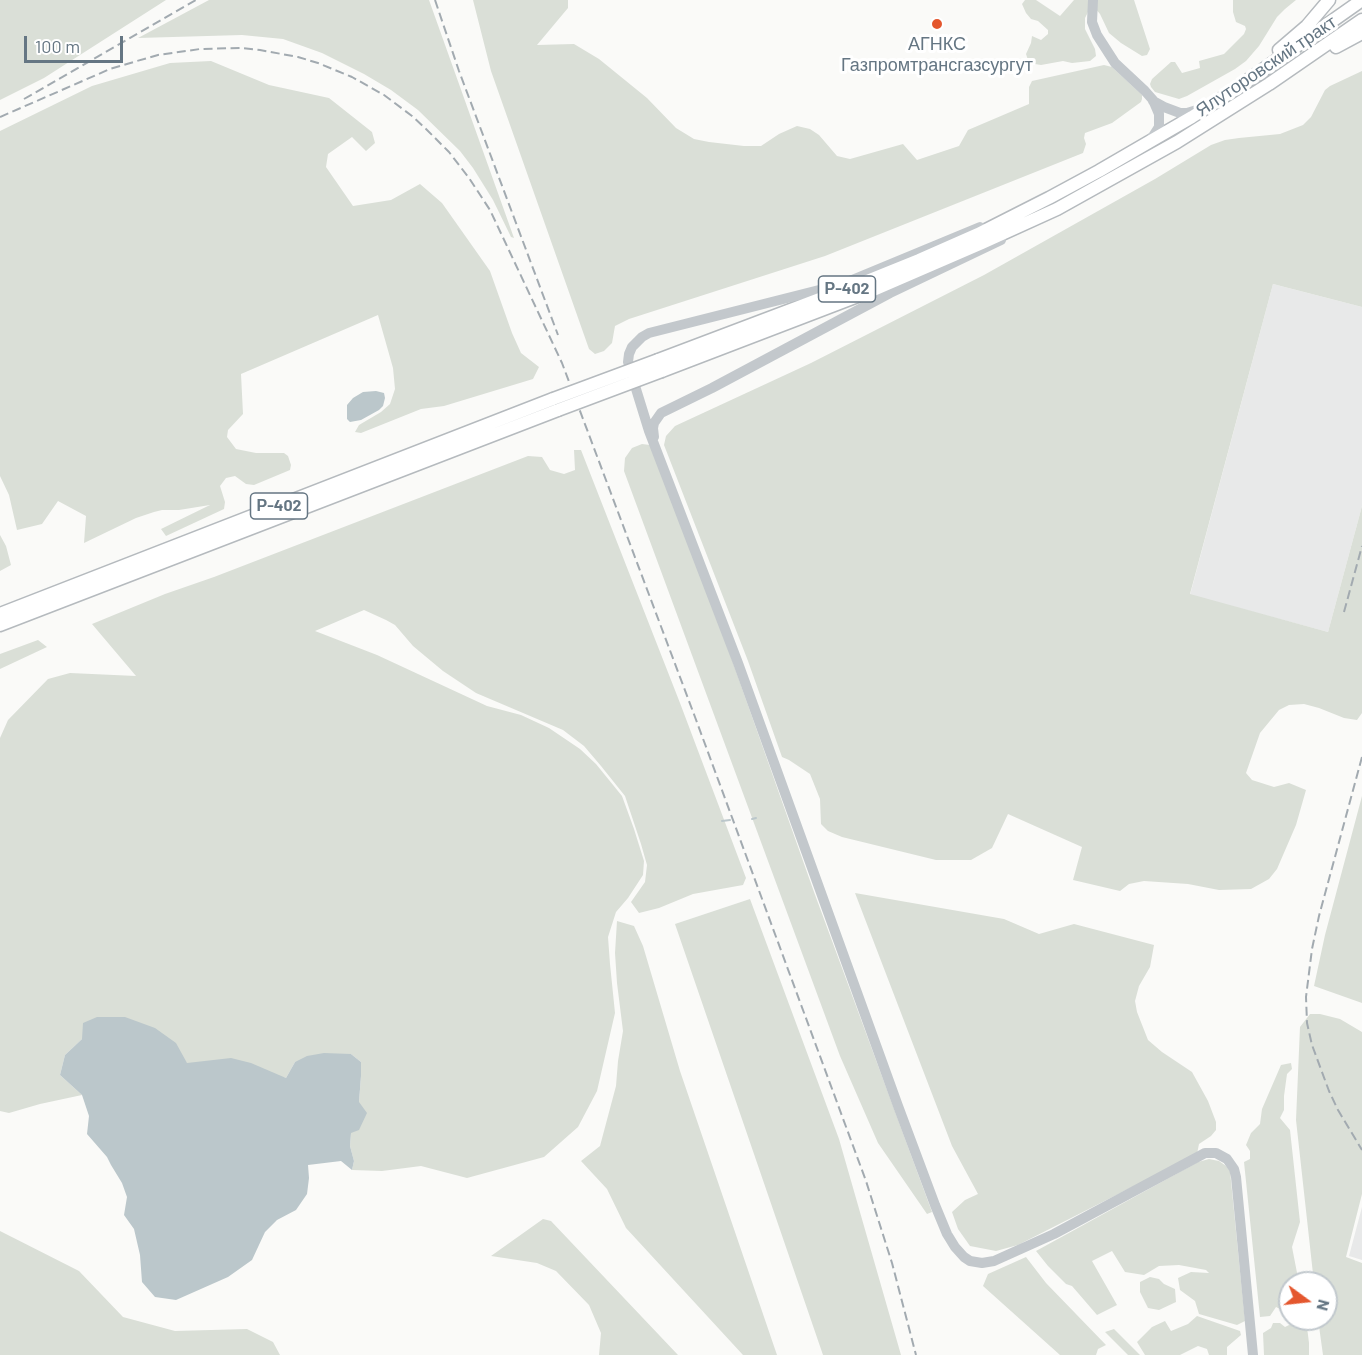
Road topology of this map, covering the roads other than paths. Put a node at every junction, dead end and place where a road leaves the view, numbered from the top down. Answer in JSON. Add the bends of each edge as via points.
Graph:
{"nodes":[{"id":1,"x":1093,"y":0,"type":"edge"},
{"id":2,"x":1329,"y":0,"type":"edge"},
{"id":3,"x":1362,"y":0,"type":"edge"},
{"id":4,"x":1362,"y":20,"type":"edge"},
{"id":5,"x":1362,"y":33,"type":"edge"},
{"id":6,"x":1334,"y":40,"type":"junction"},
{"id":7,"x":1302,"y":66,"type":"junction"},
{"id":8,"x":1263,"y":70,"type":"junction"},
{"id":9,"x":1269,"y":84,"type":"junction"},
{"id":10,"x":1153,"y":100,"type":"junction"},
{"id":11,"x":1210,"y":106,"type":"junction"},
{"id":12,"x":1148,"y":143,"type":"junction"},
{"id":13,"x":1031,"y":207,"type":"junction"},
{"id":14,"x":1036,"y":219,"type":"junction"},
{"id":15,"x":660,"y":365,"type":"junction"},
{"id":16,"x":636,"y":393,"type":"junction"},
{"id":17,"x":555,"y":404,"type":"junction"},
{"id":18,"x":661,"y":413,"type":"junction"},
{"id":19,"x":661,"y":460,"type":"junction"},
{"id":20,"x":0,"y":614,"type":"edge"},
{"id":21,"x":0,"y":625,"type":"edge"},
{"id":22,"x":1253,"y":1355,"type":"edge"}],
"edges":[{"from":1,"to":10,"type":"street","via":[[1093,29],[1115,63]]},
{"from":2,"to":8,"type":"main road"},
{"from":3,"to":8,"type":"main road","name":"Ялуторовский тракт"},
{"from":4,"to":6,"type":"main road","name":"Ялуторовский тракт"},
{"from":5,"to":7,"type":"main road"},
{"from":6,"to":7,"type":"main road"},
{"from":6,"to":9,"type":"main road","name":"Ялуторовский тракт"},
{"from":7,"to":9,"type":"main road"},
{"from":8,"to":11,"type":"main road","name":"Ялуторовский тракт"},
{"from":9,"to":14,"type":"main road","name":"Ялуторовский тракт","number":"Р-402","via":[[1177,142]]},
{"from":10,"to":11,"type":"street","via":[[1164,108],[1187,113]]},
{"from":10,"to":12,"type":"street","via":[[1160,120]]},
{"from":11,"to":12,"type":"main road","name":"Ялуторовский тракт","number":"Р-402"},
{"from":12,"to":13,"type":"main road","number":"Р-402"},
{"from":13,"to":15,"type":"main road","number":"Р-402","via":[[978,234]]},
{"from":13,"to":16,"type":"street","via":[[852,280],[649,333],[635,342],[629,354]]},
{"from":14,"to":15,"type":"main road","number":"Р-402","via":[[871,291]]},
{"from":14,"to":18,"type":"street"},
{"from":15,"to":17,"type":"main road","number":"Р-402","bridge":true},
{"from":16,"to":18,"type":"street","via":[[648,410]]},
{"from":16,"to":19,"type":"street"},
{"from":17,"to":20,"type":"main road","number":"Р-402"},
{"from":17,"to":21,"type":"main road","number":"Р-402"},
{"from":18,"to":19,"type":"street","via":[[653,428]]},
{"from":19,"to":22,"type":"street","via":[[856,994],[935,1205],[955,1247],[970,1261],[994,1262],[1205,1153],[1216,1153],[1227,1159],[1236,1177]]}]}
